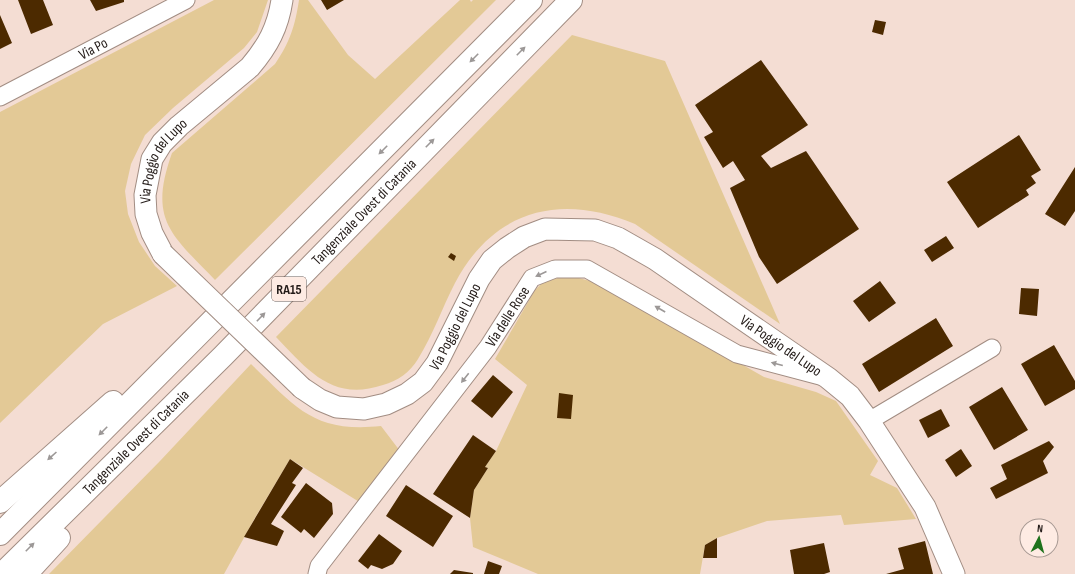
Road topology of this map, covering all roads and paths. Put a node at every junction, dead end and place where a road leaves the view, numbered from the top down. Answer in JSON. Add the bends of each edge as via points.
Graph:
{"nodes":[{"id":1,"x":186,"y":0,"type":"edge"},
{"id":2,"x":282,"y":0,"type":"edge"},
{"id":3,"x":531,"y":0,"type":"edge"},
{"id":4,"x":571,"y":0,"type":"edge"},
{"id":5,"x":0,"y":96,"type":"edge"},
{"id":6,"x":290,"y":244,"type":"junction"},
{"id":7,"x":756,"y":329,"type":"junction"},
{"id":8,"x":992,"y":348,"type":"dead end"},
{"id":9,"x":223,"y":356,"type":"junction"},
{"id":10,"x":746,"y":356,"type":"junction"},
{"id":11,"x":828,"y":378,"type":"junction"},
{"id":12,"x":869,"y":421,"type":"junction"},
{"id":13,"x":0,"y":502,"type":"edge"},
{"id":14,"x":0,"y":534,"type":"edge"},
{"id":15,"x":2,"y":574,"type":"edge"},
{"id":16,"x":26,"y":574,"type":"edge"},
{"id":17,"x":317,"y":574,"type":"edge"},
{"id":18,"x":954,"y":574,"type":"edge"}],
"edges":[{"from":1,"to":5,"type":"street","name":"Via Po"},
{"from":2,"to":7,"type":"street","name":"Via Poggio del Lupo","bridge":true,"via":[[279,20],[272,38],[260,56],[162,143],[152,159],[145,195],[146,214],[152,234],[163,254],[302,388],[337,407],[364,409],[386,404],[407,394],[423,382],[437,363],[479,279],[492,260],[524,237],[545,229],[595,230],[618,238],[655,259]]},
{"from":3,"to":6,"type":"highway","name":"Tangenziale Ovest di Catania","number":"RA15","one_way":true},
{"from":9,"to":4,"type":"highway","name":"Tangenziale Ovest di Catania","number":"RA15","one_way":true},
{"from":6,"to":13,"type":"highway","one_way":true},
{"from":6,"to":14,"type":"highway","name":"Tangenziale Ovest di Catania","number":"RA15","one_way":true},
{"from":7,"to":10,"type":"street","via":[[759,344]]},
{"from":7,"to":11,"type":"street","name":"Via Poggio del Lupo"},
{"from":8,"to":12,"type":"street"},
{"from":15,"to":9,"type":"highway","name":"Tangenziale Ovest di Catania","number":"RA15","one_way":true},
{"from":9,"to":16,"type":"highway"},
{"from":11,"to":10,"type":"street","name":"Via delle Rose","one_way":true},
{"from":10,"to":17,"type":"street","name":"Via delle Rose","one_way":true,"via":[[737,354],[586,269],[555,268],[532,278],[488,347],[319,566]]},
{"from":11,"to":12,"type":"street","name":"Via Poggio del Lupo","via":[[850,396]]},
{"from":12,"to":18,"type":"street","name":"Via Poggio del Lupo","via":[[925,507]]}]}
